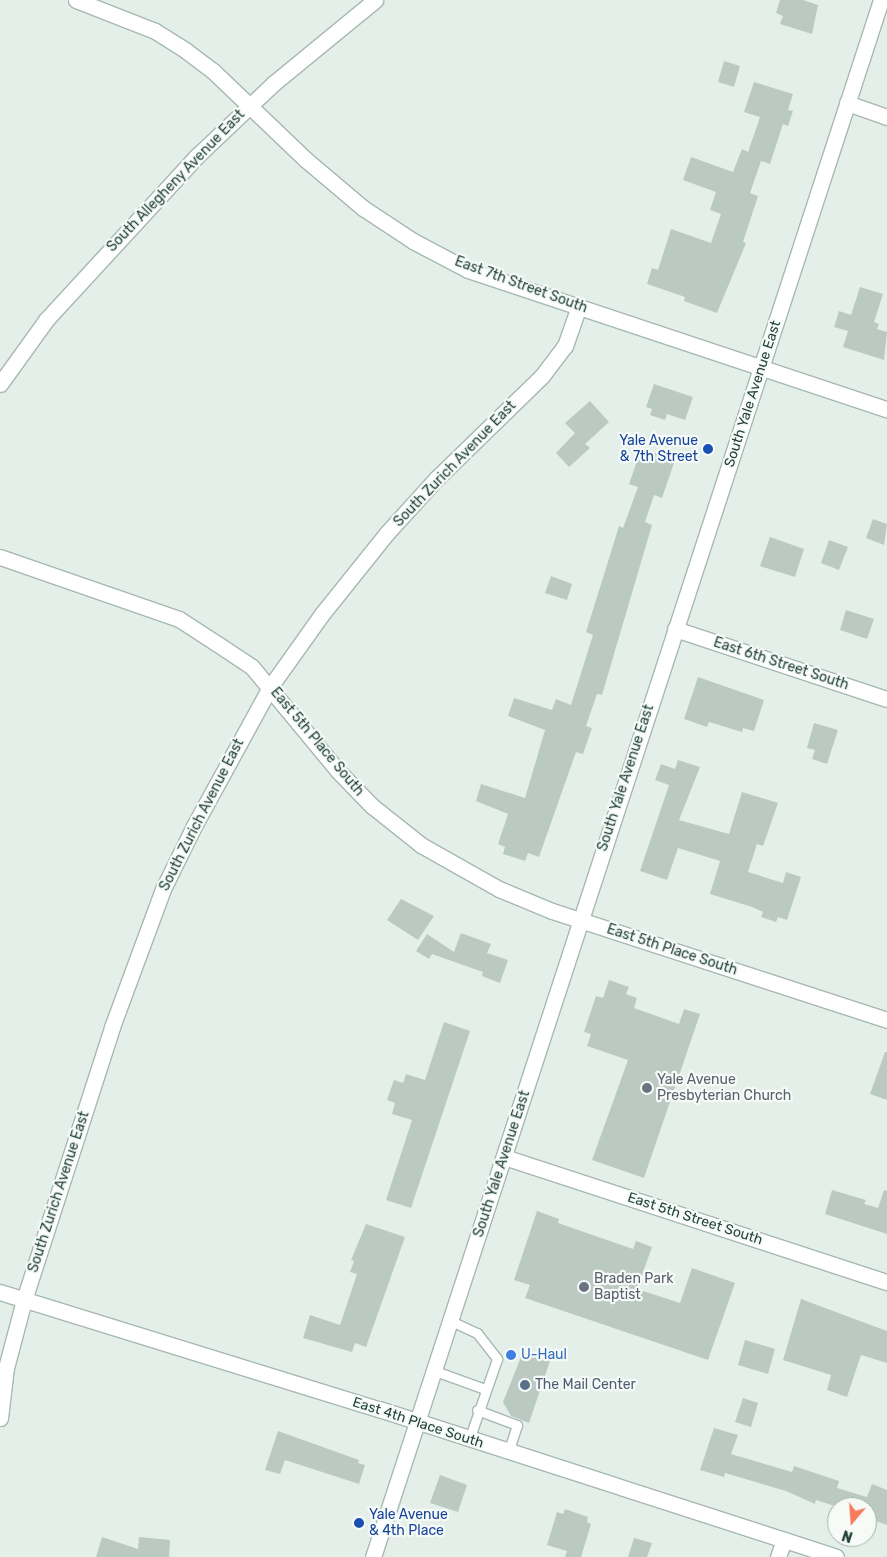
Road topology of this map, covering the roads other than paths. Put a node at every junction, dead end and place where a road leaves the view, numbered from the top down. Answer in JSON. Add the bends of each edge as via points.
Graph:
{"nodes":[{"id":1,"x":76,"y":0,"type":"edge"},
{"id":2,"x":375,"y":0,"type":"edge"},
{"id":3,"x":881,"y":0,"type":"edge"},
{"id":4,"x":847,"y":103,"type":"junction"},
{"id":5,"x":250,"y":105,"type":"junction"},
{"id":6,"x":887,"y":116,"type":"edge"},
{"id":7,"x":579,"y":306,"type":"junction"},
{"id":8,"x":762,"y":369,"type":"junction"},
{"id":9,"x":0,"y":384,"type":"edge"},
{"id":10,"x":887,"y":409,"type":"edge"},
{"id":11,"x":0,"y":557,"type":"edge"},
{"id":12,"x":675,"y":629,"type":"junction"},
{"id":13,"x":270,"y":687,"type":"junction"},
{"id":14,"x":887,"y":699,"type":"edge"},
{"id":15,"x":580,"y":920,"type":"junction"},
{"id":16,"x":887,"y":1020,"type":"edge"},
{"id":17,"x":504,"y":1157,"type":"junction"},
{"id":18,"x":887,"y":1282,"type":"edge"},
{"id":19,"x":0,"y":1292,"type":"edge"},
{"id":20,"x":24,"y":1300,"type":"junction"},
{"id":21,"x":451,"y":1321,"type":"junction"},
{"id":22,"x":435,"y":1371,"type":"junction"},
{"id":23,"x":485,"y":1389,"type":"junction"},
{"id":24,"x":478,"y":1410,"type":"junction"},
{"id":25,"x":0,"y":1418,"type":"edge"},
{"id":26,"x":417,"y":1422,"type":"junction"},
{"id":27,"x":469,"y":1440,"type":"junction"},
{"id":28,"x":508,"y":1452,"type":"junction"},
{"id":29,"x":784,"y":1540,"type":"junction"},
{"id":30,"x":374,"y":1557,"type":"edge"},
{"id":31,"x":778,"y":1557,"type":"edge"},
{"id":32,"x":836,"y":1557,"type":"edge"}],
"edges":[{"from":1,"to":5,"type":"street","name":"East 7th Street South","via":[[155,31],[213,71]]},
{"from":2,"to":5,"type":"street","name":"South Allegheny Avenue East"},
{"from":3,"to":4,"type":"street","name":"South Yale Avenue East"},
{"from":4,"to":6,"type":"street"},
{"from":4,"to":8,"type":"street","name":"South Yale Avenue East"},
{"from":5,"to":7,"type":"street","name":"East 7th Street South","via":[[304,159],[362,208],[396,231],[468,270]]},
{"from":5,"to":9,"type":"street","name":"South Allegheny Avenue East","via":[[190,162],[46,320]]},
{"from":7,"to":8,"type":"street","name":"East 7th Street South"},
{"from":7,"to":13,"type":"street","name":"South Zurich Avenue East","via":[[565,346],[542,376],[436,479],[387,533]]},
{"from":8,"to":10,"type":"street","name":"East 7th Street South"},
{"from":8,"to":12,"type":"street","name":"South Yale Avenue East"},
{"from":11,"to":13,"type":"street","name":"East 5th Place South","via":[[179,619],[252,667]]},
{"from":12,"to":14,"type":"street","name":"East 6th Street South"},
{"from":12,"to":15,"type":"street","name":"South Yale Avenue East"},
{"from":13,"to":15,"type":"street","name":"East 5th Place South","via":[[338,772],[372,806],[421,844],[499,889]]},
{"from":13,"to":20,"type":"street","name":"South Zurich Avenue East","via":[[194,826],[157,905],[118,1010]]},
{"from":15,"to":16,"type":"street","name":"East 5th Place South"},
{"from":15,"to":17,"type":"street","name":"South Yale Avenue East"},
{"from":17,"to":18,"type":"street","name":"East 5th Street South"},
{"from":17,"to":21,"type":"street","name":"South Yale Avenue East"},
{"from":19,"to":20,"type":"street","name":"East 4th Place South"},
{"from":20,"to":25,"type":"street","name":"South Zurich Avenue East","via":[[6,1368]]},
{"from":20,"to":26,"type":"street","name":"East 4th Place South"},
{"from":21,"to":22,"type":"street","name":"South Yale Avenue East"},
{"from":21,"to":23,"type":"lane","via":[[477,1333],[497,1359]]},
{"from":22,"to":23,"type":"lane"},
{"from":22,"to":26,"type":"street","name":"South Yale Avenue East"},
{"from":23,"to":24,"type":"lane"},
{"from":24,"to":27,"type":"lane"},
{"from":24,"to":28,"type":"lane","via":[[517,1425]]},
{"from":26,"to":27,"type":"street","name":"East 4th Place South"},
{"from":26,"to":30,"type":"street","name":"South Yale Avenue East"},
{"from":27,"to":28,"type":"street","name":"East 4th Place South"},
{"from":28,"to":29,"type":"street","name":"East 4th Place South"},
{"from":29,"to":31,"type":"street"},
{"from":29,"to":32,"type":"street","name":"East 4th Place South"}]}
